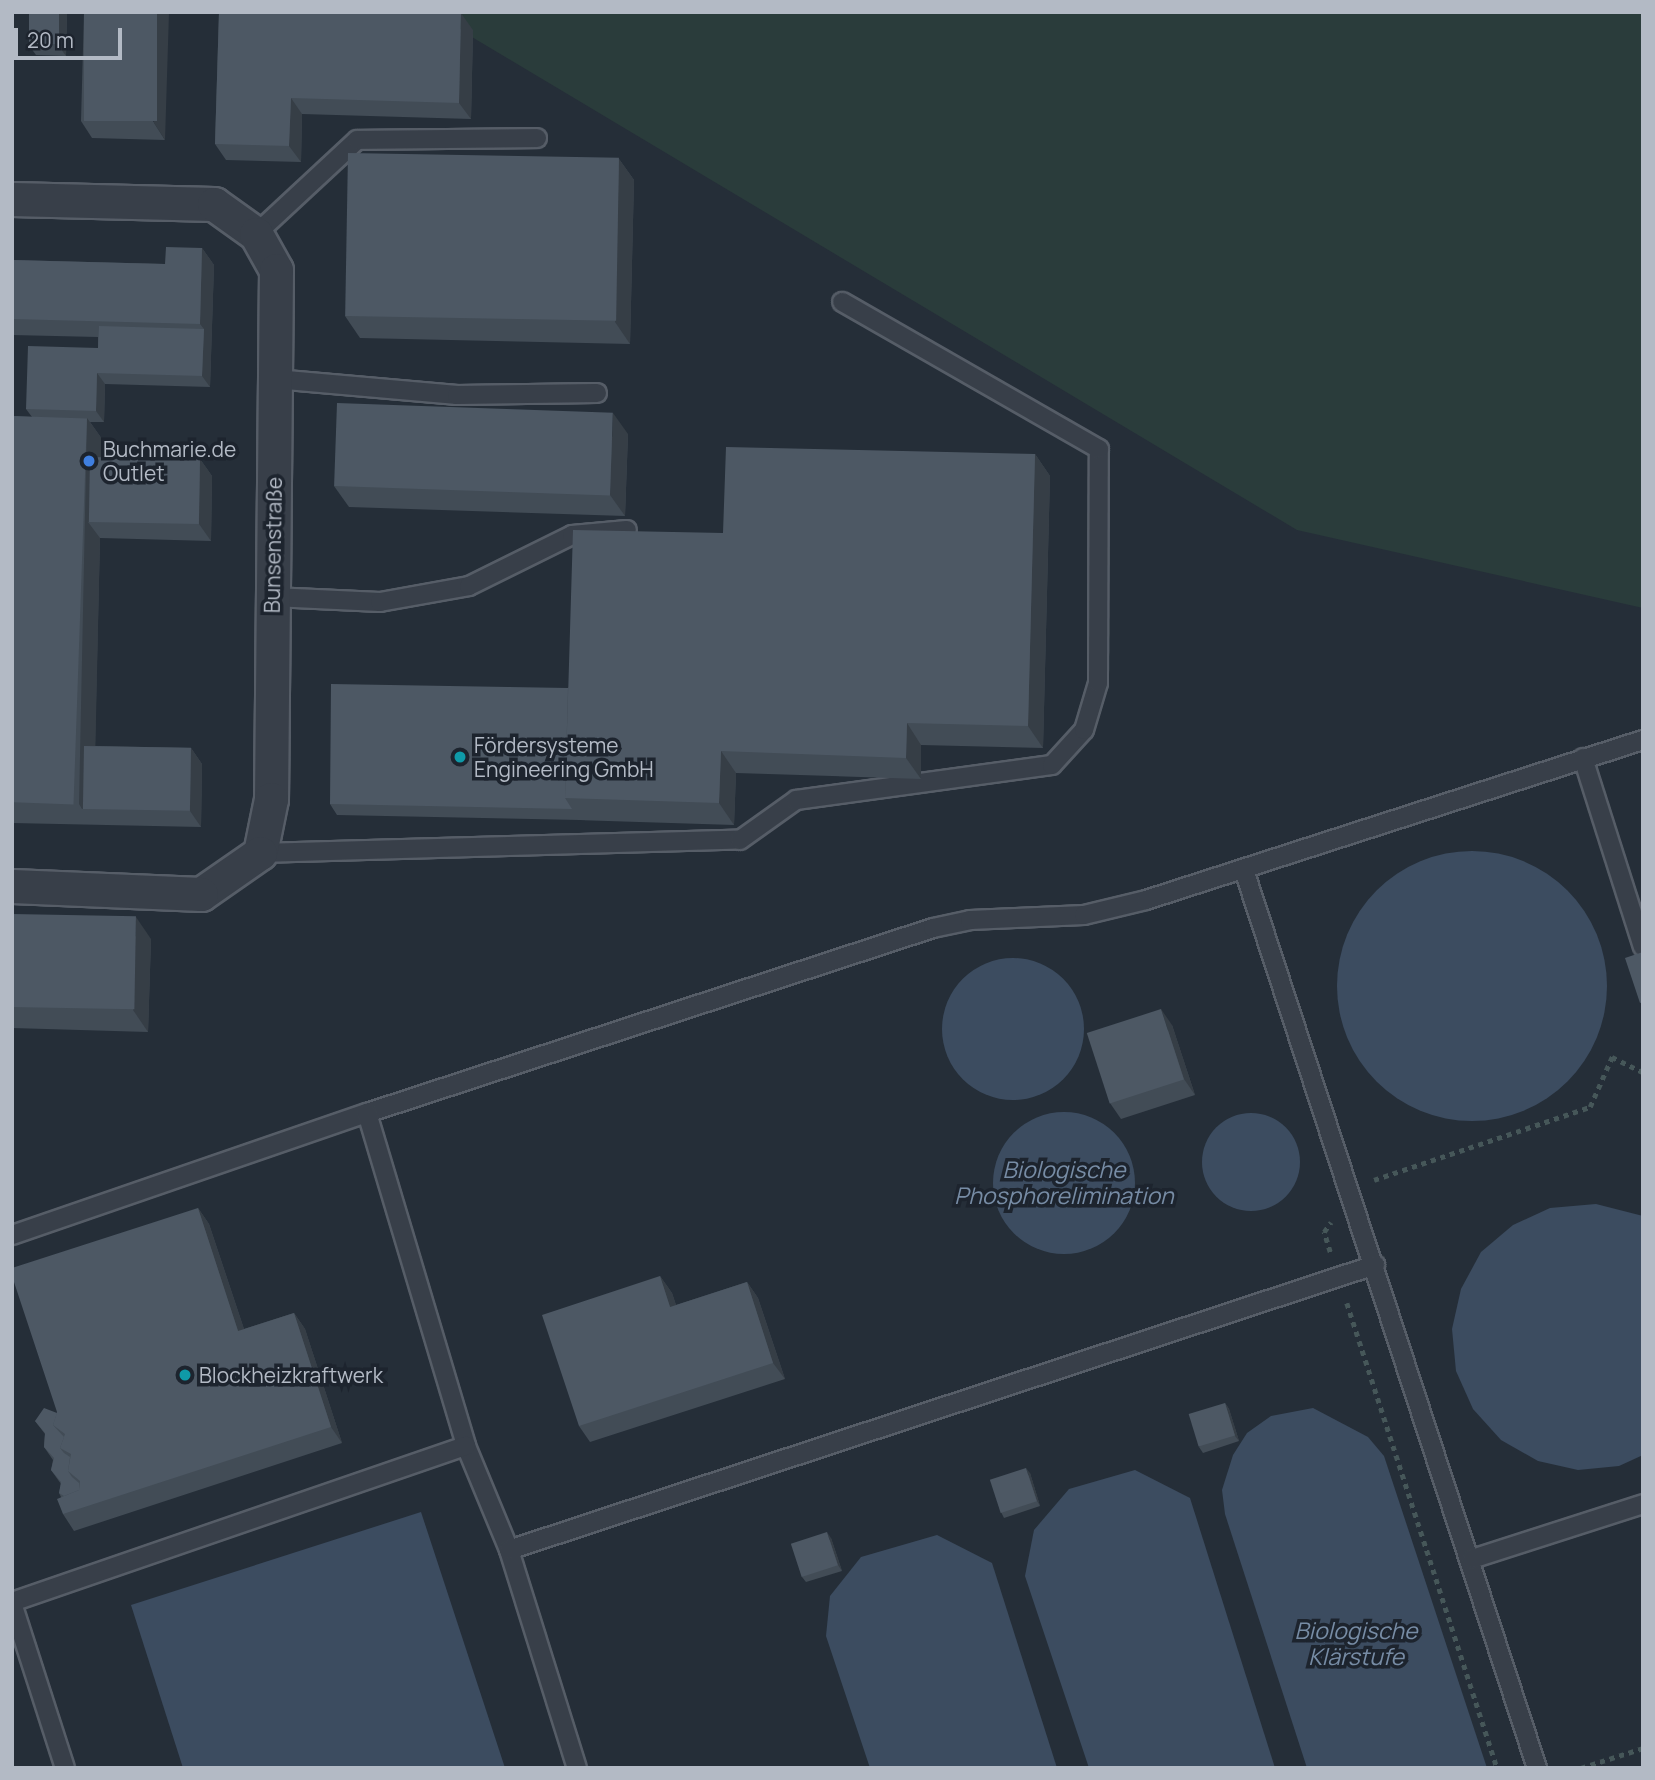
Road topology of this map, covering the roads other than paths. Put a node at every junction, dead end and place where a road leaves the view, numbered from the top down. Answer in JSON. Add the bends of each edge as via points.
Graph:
{"nodes":[{"id":1,"x":537,"y":138,"type":"dead end"},
{"id":2,"x":12,"y":199,"type":"edge"},
{"id":3,"x":256,"y":234,"type":"junction"},
{"id":4,"x":842,"y":302,"type":"dead end"},
{"id":5,"x":275,"y":379,"type":"junction"},
{"id":6,"x":597,"y":393,"type":"dead end"},
{"id":7,"x":627,"y":530,"type":"edge"},
{"id":8,"x":273,"y":597,"type":"junction"},
{"id":9,"x":1643,"y":740,"type":"edge"},
{"id":10,"x":1583,"y":758,"type":"junction"},
{"id":11,"x":260,"y":853,"type":"junction"},
{"id":12,"x":1244,"y":870,"type":"junction"},
{"id":13,"x":12,"y":886,"type":"edge"},
{"id":14,"x":1643,"y":947,"type":"edge"},
{"id":15,"x":367,"y":1113,"type":"junction"},
{"id":16,"x":12,"y":1235,"type":"edge"},
{"id":17,"x":1375,"y":1265,"type":"junction"},
{"id":18,"x":466,"y":1446,"type":"junction"},
{"id":19,"x":1643,"y":1504,"type":"edge"},
{"id":20,"x":509,"y":1550,"type":"junction"},
{"id":21,"x":1472,"y":1559,"type":"junction"},
{"id":22,"x":12,"y":1603,"type":"edge"},
{"id":23,"x":65,"y":1768,"type":"edge"},
{"id":24,"x":577,"y":1768,"type":"edge"},
{"id":25,"x":1536,"y":1768,"type":"edge"}],
"edges":[{"from":1,"to":3,"type":"lane","via":[[357,140]]},
{"from":2,"to":3,"type":"street","name":"Bunsenstraße","via":[[214,204]]},
{"from":3,"to":5,"type":"street","name":"Bunsenstraße","via":[[276,270]]},
{"from":4,"to":11,"type":"lane","via":[[1099,449],[1098,683],[1084,730],[1052,765],[796,800],[740,840]]},
{"from":5,"to":6,"type":"lane","via":[[457,395]]},
{"from":5,"to":8,"type":"street","name":"Bunsenstraße"},
{"from":7,"to":8,"type":"lane","via":[[572,535],[469,586],[380,602]]},
{"from":8,"to":11,"type":"street","name":"Bunsenstraße","via":[[271,799]]},
{"from":9,"to":10,"type":"lane"},
{"from":10,"to":12,"type":"lane"},
{"from":10,"to":14,"type":"lane"},
{"from":11,"to":13,"type":"street","via":[[201,894]]},
{"from":12,"to":15,"type":"lane","via":[[1084,915],[970,920],[933,928]]},
{"from":12,"to":17,"type":"lane"},
{"from":15,"to":16,"type":"lane"},
{"from":15,"to":18,"type":"lane"},
{"from":17,"to":20,"type":"lane"},
{"from":17,"to":21,"type":"lane"},
{"from":18,"to":20,"type":"lane"},
{"from":18,"to":22,"type":"lane"},
{"from":19,"to":21,"type":"lane"},
{"from":20,"to":24,"type":"lane"},
{"from":21,"to":25,"type":"lane"},
{"from":22,"to":23,"type":"lane"}]}
